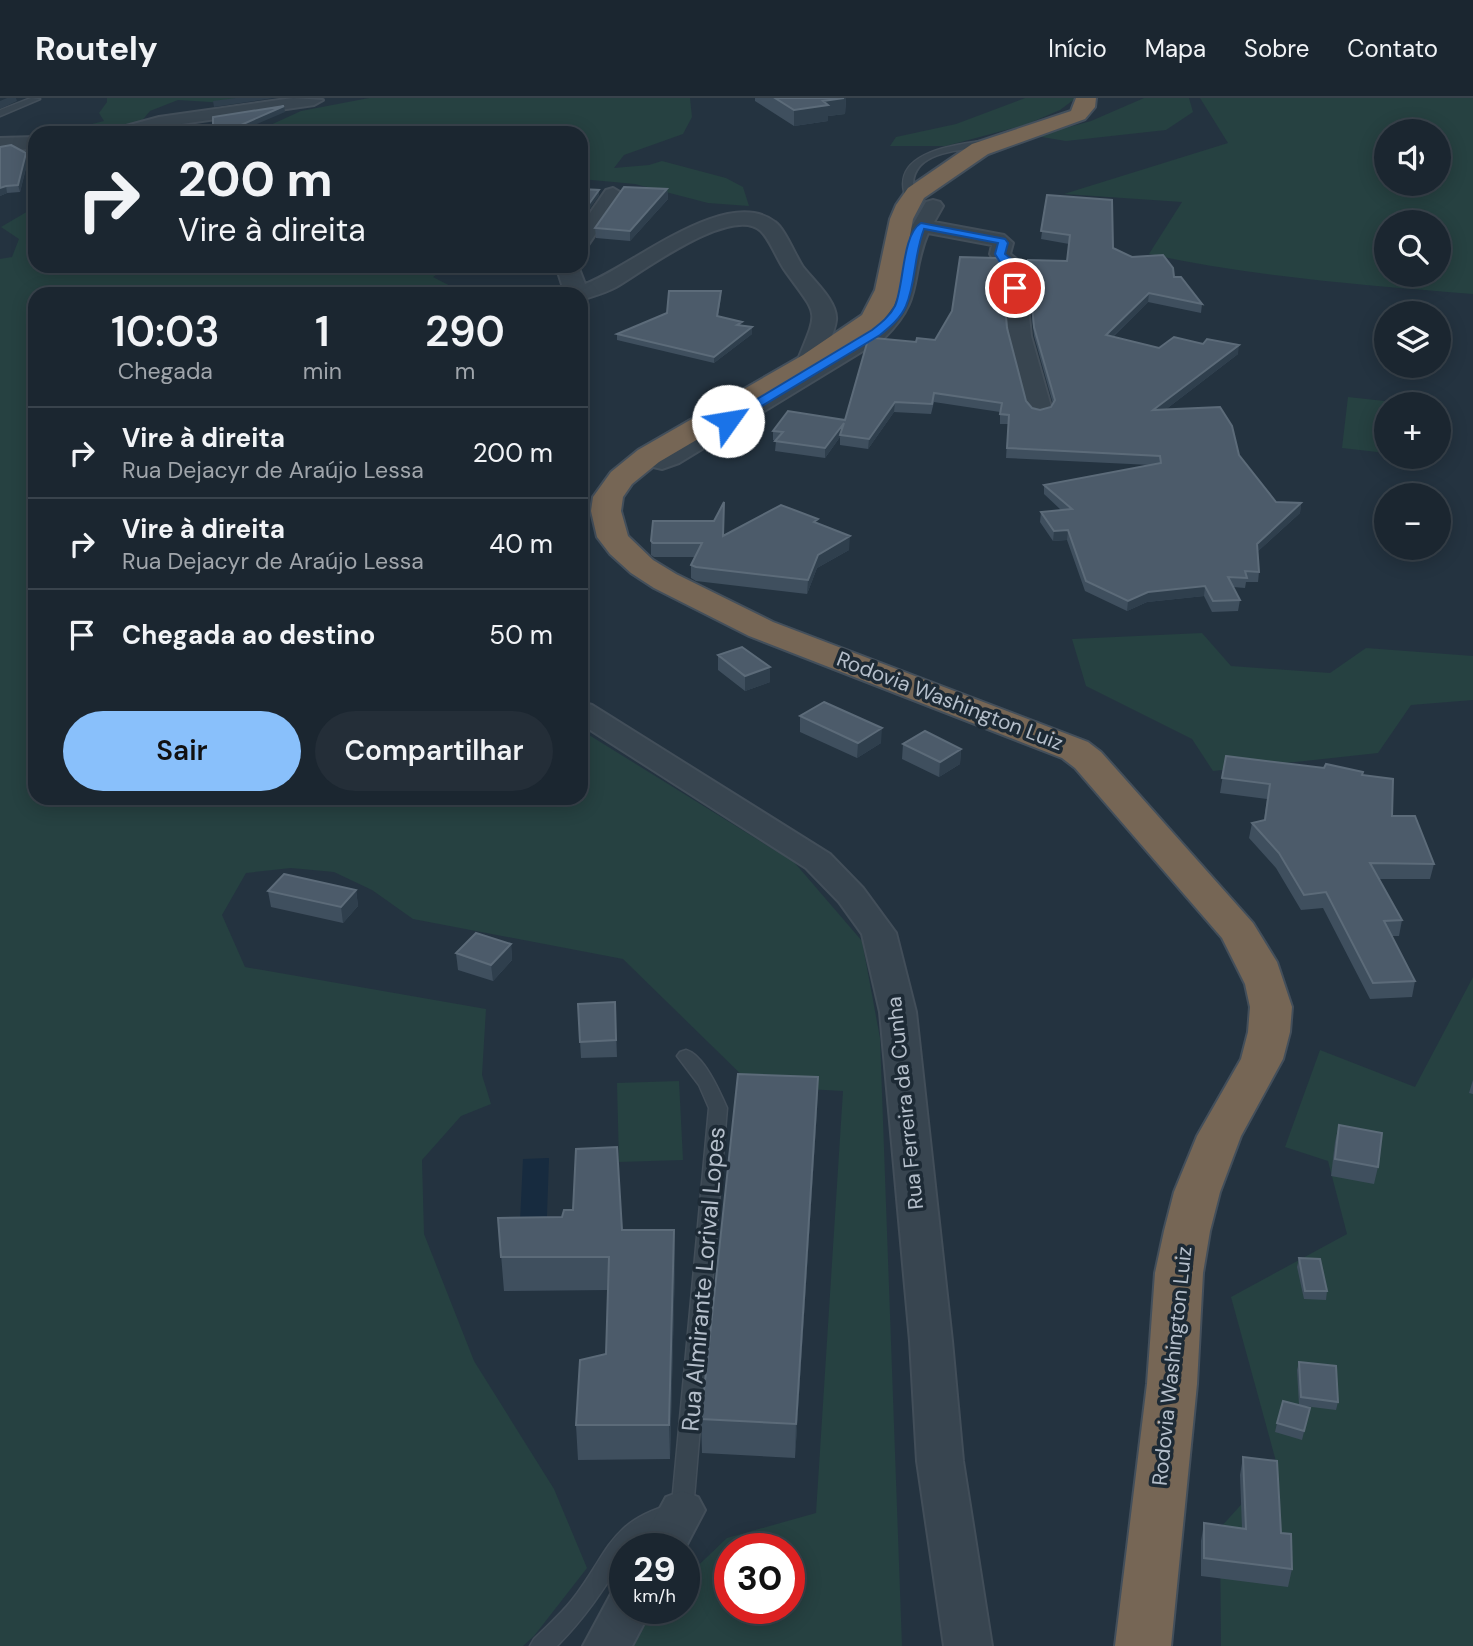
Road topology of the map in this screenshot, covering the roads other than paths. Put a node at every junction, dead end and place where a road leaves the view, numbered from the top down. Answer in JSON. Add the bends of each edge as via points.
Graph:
{"nodes":[{"id":1,"x":1086,"y":98,"type":"edge"},
{"id":2,"x":36,"y":99,"type":"edge"},
{"id":3,"x":314,"y":100,"type":"edge"},
{"id":4,"x":0,"y":113,"type":"edge"},
{"id":5,"x":146,"y":126,"type":"edge"},
{"id":6,"x":1001,"y":141,"type":"junction"},
{"id":7,"x":28,"y":143,"type":"edge"},
{"id":8,"x":0,"y":144,"type":"edge"},
{"id":9,"x":613,"y":194,"type":"dead end"},
{"id":10,"x":920,"y":199,"type":"junction"},
{"id":11,"x":588,"y":231,"type":"edge"},
{"id":12,"x":911,"y":237,"type":"junction"},
{"id":13,"x":588,"y":290,"type":"edge"},
{"id":14,"x":808,"y":362,"type":"junction"},
{"id":15,"x":740,"y":408,"type":"junction"},
{"id":16,"x":1040,"y":410,"type":"edge"},
{"id":17,"x":588,"y":714,"type":"edge"},
{"id":18,"x":686,"y":1056,"type":"dead end"},
{"id":19,"x":671,"y":1530,"type":"edge"},
{"id":20,"x":619,"y":1624,"type":"edge"},
{"id":21,"x":542,"y":1646,"type":"edge"},
{"id":22,"x":607,"y":1646,"type":"edge"},
{"id":23,"x":968,"y":1646,"type":"edge"},
{"id":24,"x":1143,"y":1646,"type":"edge"}],
"edges":[{"from":1,"to":6,"type":"highway","via":[[1078,114]]},
{"from":2,"to":4,"type":"lane"},
{"from":3,"to":5,"type":"street"},
{"from":6,"to":10,"type":"highway","via":[[980,149]]},
{"from":6,"to":10,"type":"lane","via":[[923,158],[908,177],[905,190]]},
{"from":7,"to":8,"type":"street"},
{"from":9,"to":11,"type":"street"},
{"from":10,"to":12,"type":"highway","name":"Rodovia Washington Luiz","via":[[903,212]]},
{"from":12,"to":14,"type":"highway","name":"Rodovia Washington Luiz","via":[[896,259],[881,308],[855,332]]},
{"from":12,"to":15,"type":"street","via":[[901,306],[891,320],[876,333]]},
{"from":12,"to":16,"type":"street","via":[[997,239],[1003,243],[1000,254],[1013,265],[1020,336]]},
{"from":13,"to":14,"type":"street","via":[[698,230],[730,222],[762,223],[824,309],[825,321]]},
{"from":14,"to":15,"type":"highway","name":"Rodovia Washington Luiz"},
{"from":15,"to":24,"type":"highway","name":"Rodovia Washington Luiz","via":[[616,482],[605,513],[617,544],[665,581],[761,629],[1075,750],[1239,932],[1257,962],[1271,1007],[1262,1059],[1219,1136],[1197,1192],[1179,1273]]},
{"from":17,"to":23,"type":"street","name":"Rua Ferreira da Cunha","via":[[818,861],[879,933],[898,1012],[940,1461]]},
{"from":18,"to":19,"type":"lane","name":"Rua Almirante Lorival Lopes","via":[[707,1083],[718,1108]]},
{"from":19,"to":21,"type":"lane","via":[[653,1517],[618,1544],[581,1607]]},
{"from":20,"to":22,"type":"street"}]}
